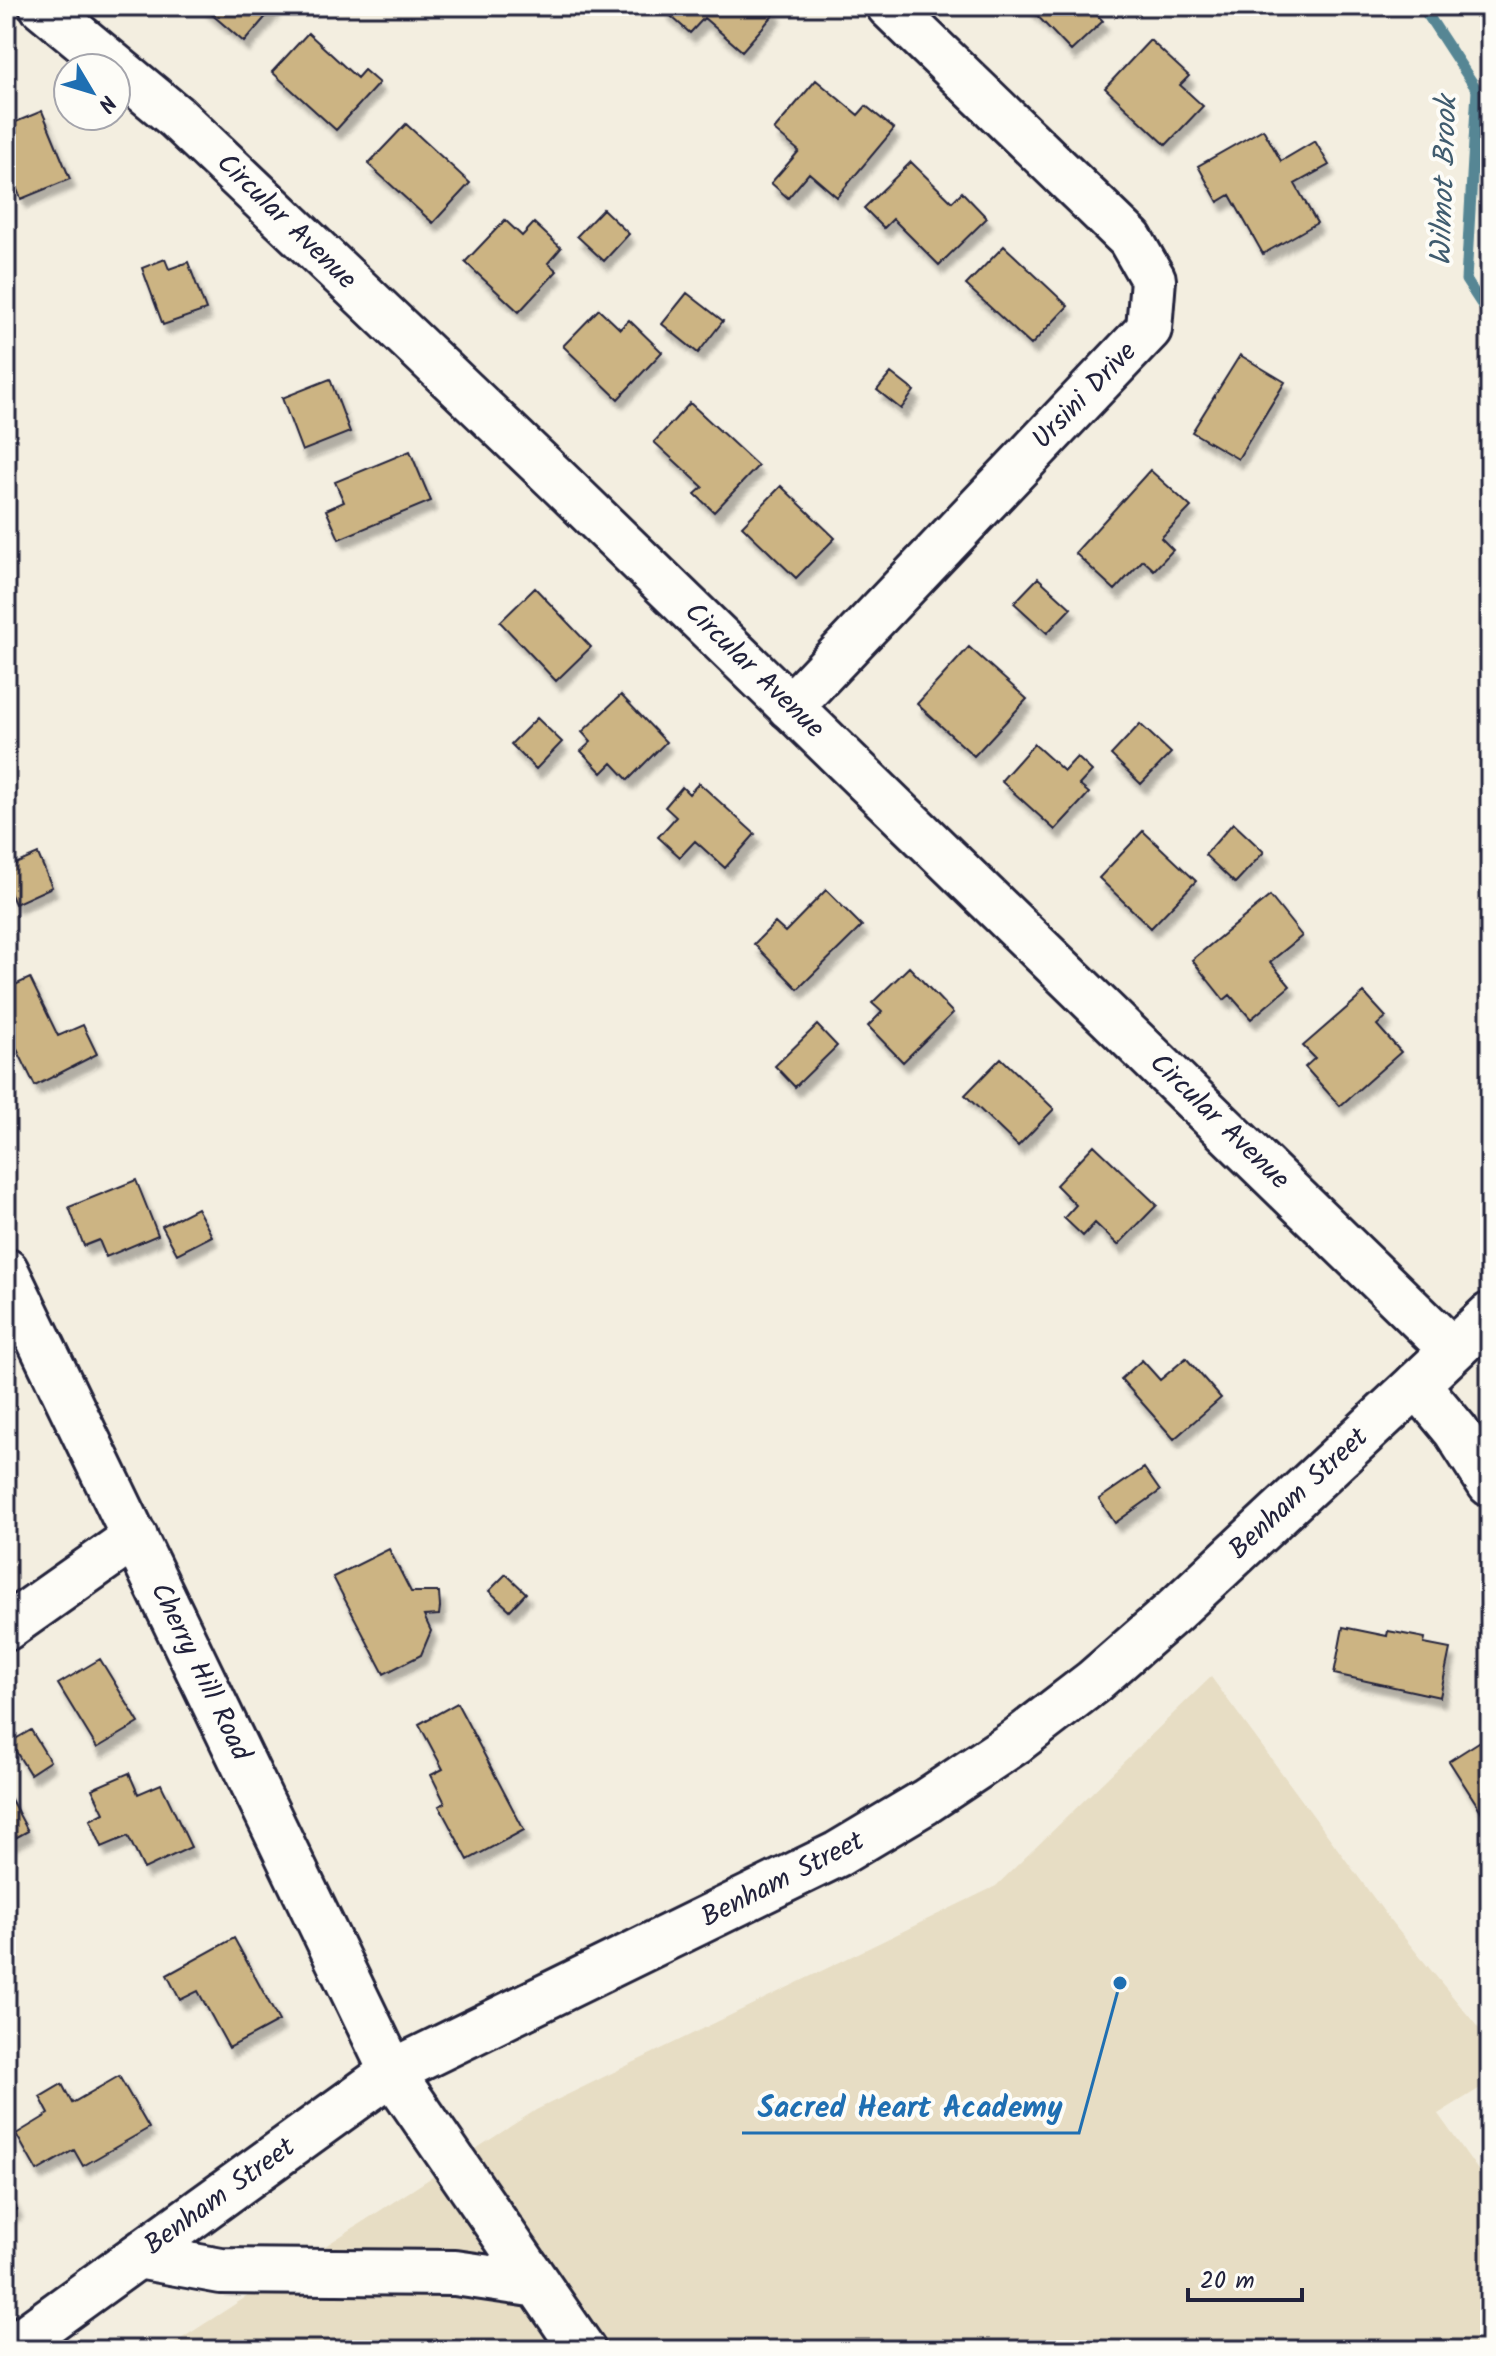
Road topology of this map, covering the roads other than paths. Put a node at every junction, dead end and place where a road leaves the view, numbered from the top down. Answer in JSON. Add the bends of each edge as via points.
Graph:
{"nodes":[{"id":1,"x":42,"y":6,"type":"edge"},
{"id":2,"x":889,"y":6,"type":"edge"},
{"id":3,"x":790,"y":707,"type":"junction"},
{"id":4,"x":6,"y":1271,"type":"edge"},
{"id":5,"x":1490,"y":1315,"type":"edge"},
{"id":6,"x":1452,"y":1350,"type":"junction"},
{"id":7,"x":1417,"y":1384,"type":"junction"},
{"id":8,"x":1490,"y":1484,"type":"edge"},
{"id":9,"x":135,"y":1537,"type":"junction"},
{"id":10,"x":6,"y":1628,"type":"edge"},
{"id":11,"x":392,"y":2072,"type":"junction"},
{"id":12,"x":138,"y":2256,"type":"junction"},
{"id":13,"x":538,"y":2285,"type":"junction"},
{"id":14,"x":8,"y":2350,"type":"edge"},
{"id":15,"x":583,"y":2350,"type":"edge"}],
"edges":[{"from":1,"to":3,"type":"main road","name":"Circular Avenue","via":[[176,117]]},
{"from":2,"to":3,"type":"main road","name":"Ursini Drive","via":[[1130,239],[1153,279],[1149,329]]},
{"from":3,"to":6,"type":"main road","name":"Circular Avenue"},
{"from":4,"to":9,"type":"main road","name":"Cherry Hill Road"},
{"from":5,"to":6,"type":"main road","name":"Benham Street"},
{"from":6,"to":7,"type":"main road","name":"Benham Street"},
{"from":7,"to":8,"type":"main road"},
{"from":7,"to":11,"type":"main road","name":"Benham Street","via":[[1150,1632],[1002,1751],[838,1854]]},
{"from":9,"to":10,"type":"main road"},
{"from":9,"to":11,"type":"main road","name":"Cherry Hill Road"},
{"from":11,"to":12,"type":"main road","name":"Benham Street"},
{"from":11,"to":13,"type":"main road","name":"Cherry Hill Road"},
{"from":12,"to":13,"type":"main road","via":[[221,2271],[455,2273]]},
{"from":12,"to":14,"type":"main road","name":"Benham Street"},
{"from":13,"to":15,"type":"main road","name":"Cherry Hill Road"}]}
